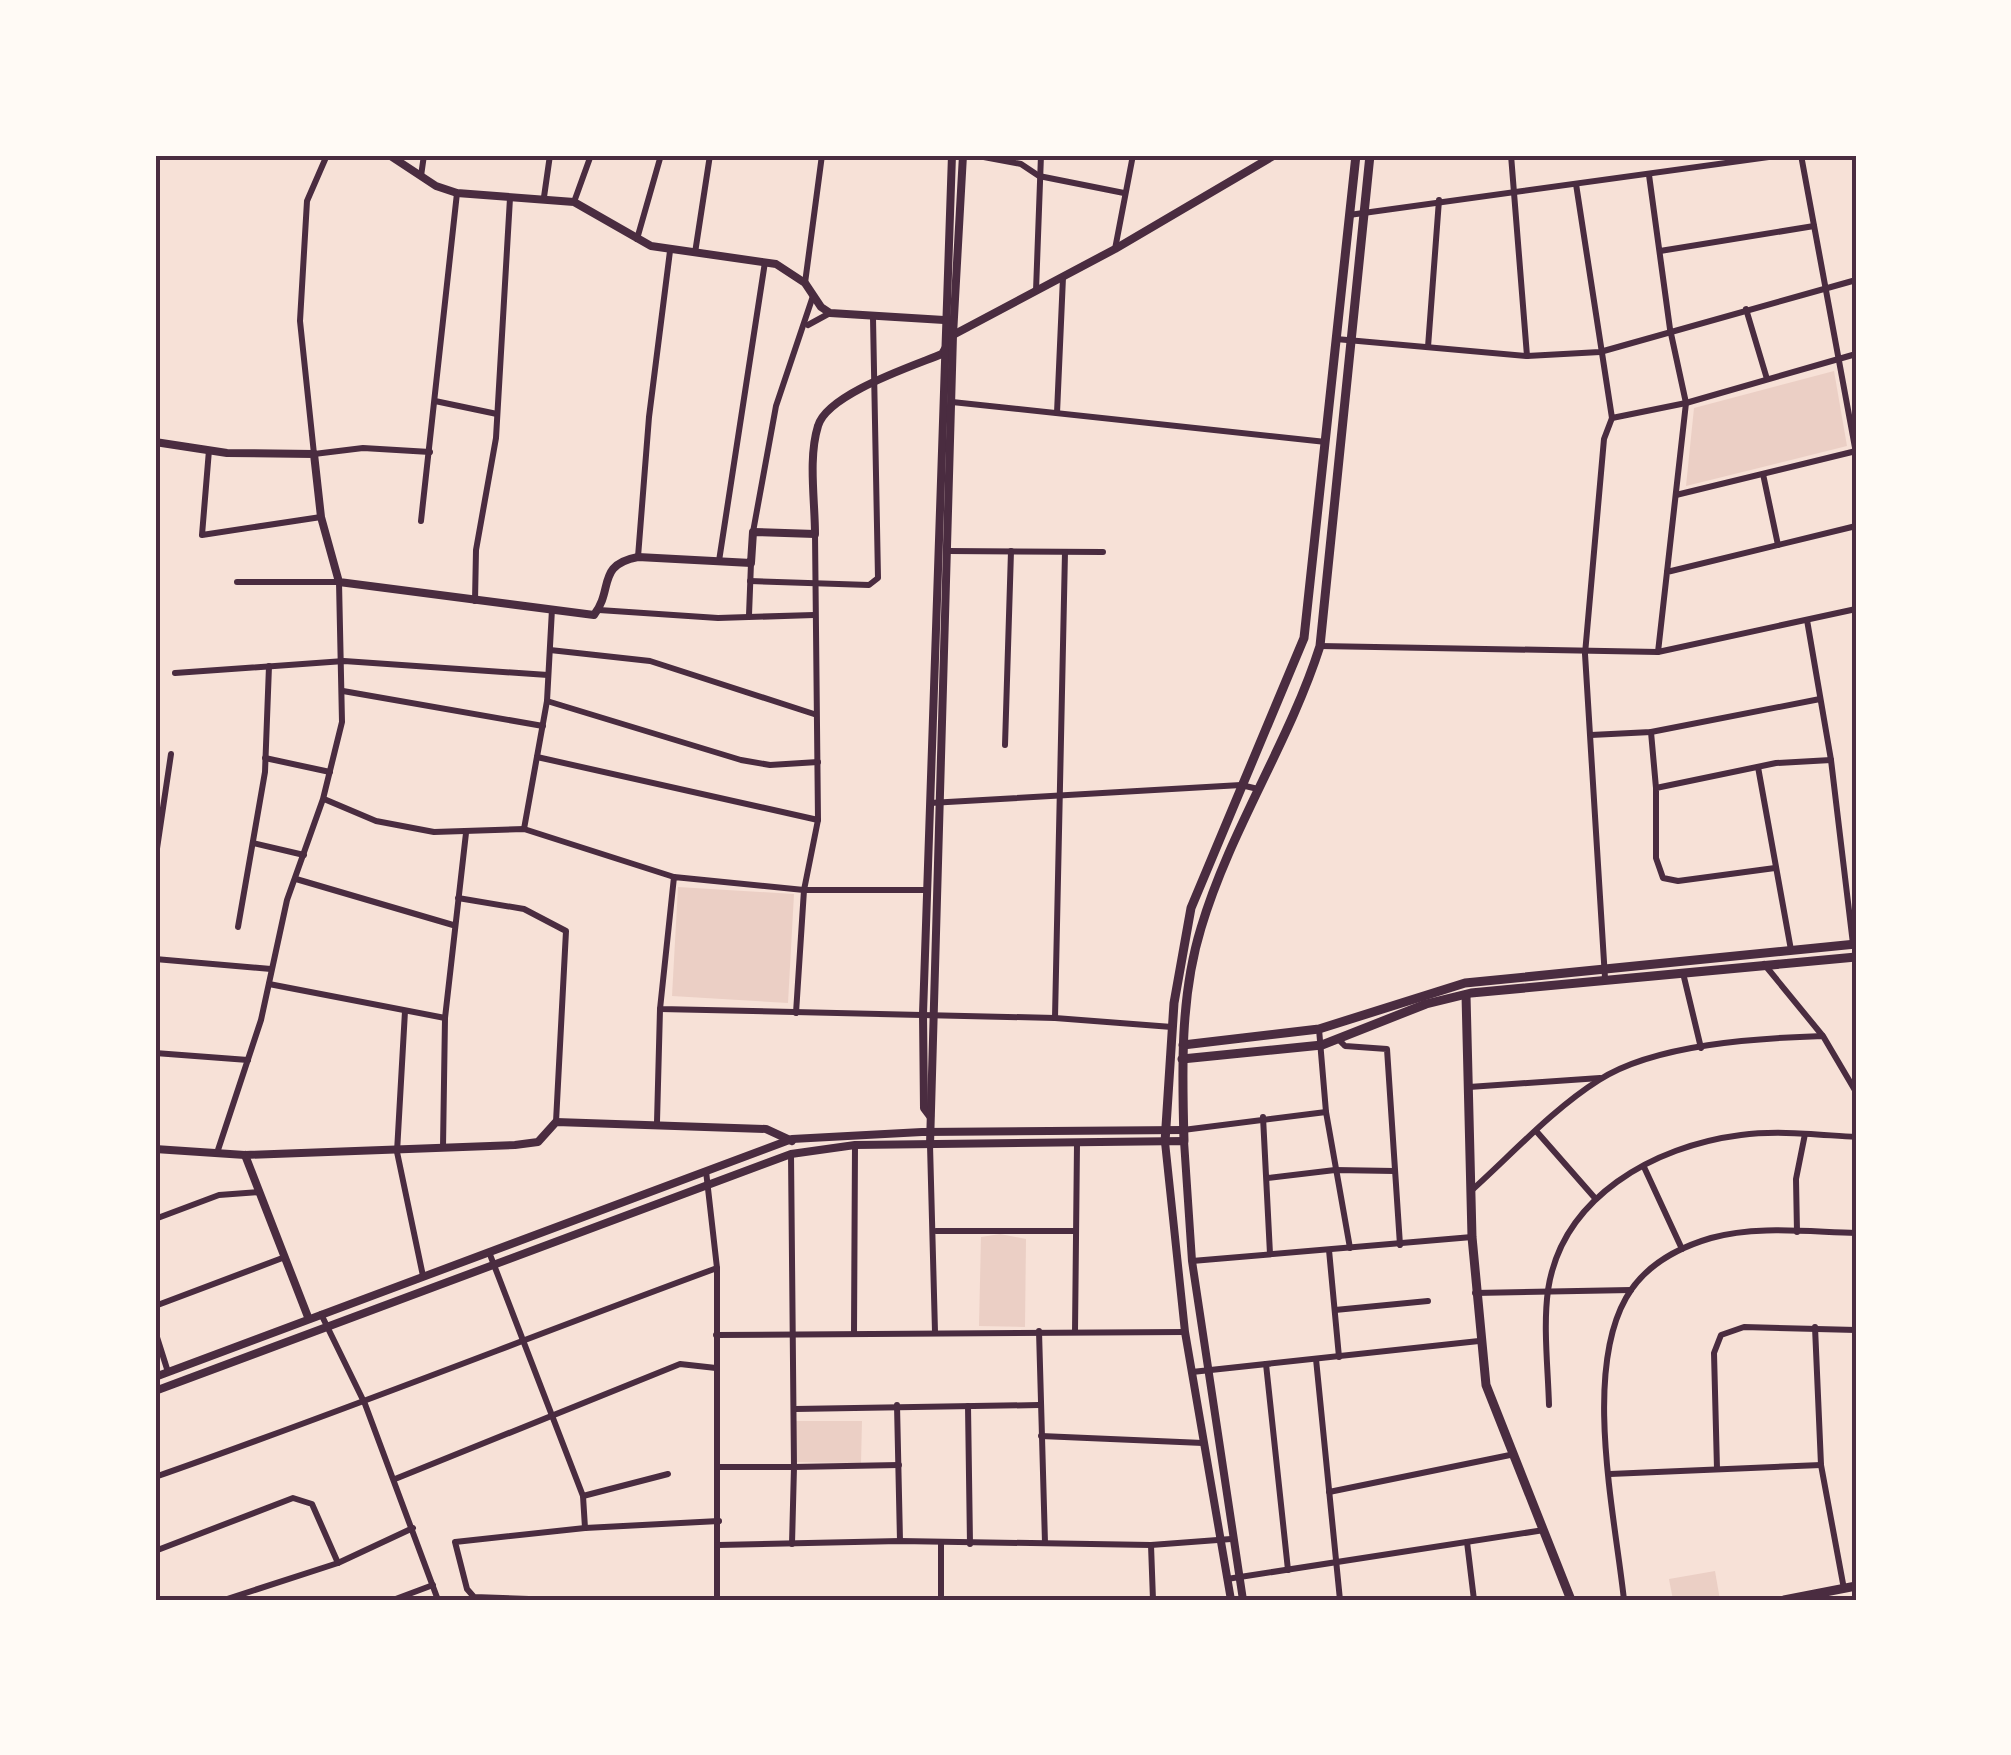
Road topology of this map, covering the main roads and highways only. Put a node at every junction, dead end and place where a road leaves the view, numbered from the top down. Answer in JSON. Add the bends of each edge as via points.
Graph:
{"nodes":[{"id":1,"x":1356,"y":155,"type":"edge"},
{"id":2,"x":1370,"y":155,"type":"edge"},
{"id":3,"x":1854,"y":944,"type":"edge"},
{"id":4,"x":1856,"y":957,"type":"edge"},
{"id":5,"x":1604,"y":973,"type":"junction"},
{"id":6,"x":1466,"y":995,"type":"junction"},
{"id":7,"x":1183,"y":1045,"type":"junction"},
{"id":8,"x":1182,"y":1060,"type":"junction"},
{"id":9,"x":1184,"y":1136,"type":"road end"},
{"id":10,"x":1165,"y":1137,"type":"road end"},
{"id":11,"x":1856,"y":1586,"type":"edge"},
{"id":12,"x":1571,"y":1600,"type":"edge"},
{"id":13,"x":1786,"y":1600,"type":"edge"}],
"edges":[{"from":1,"to":10,"type":"main road","via":[[1304,638],[1191,908],[1172,1028]]},
{"from":2,"to":7,"type":"main road","via":[[1320,646],[1201,926]]},
{"from":3,"to":5,"type":"main road"},
{"from":4,"to":5,"type":"main road"},
{"from":5,"to":6,"type":"main road"},
{"from":5,"to":7,"type":"main road","via":[[1465,983],[1318,1030]]},
{"from":6,"to":8,"type":"main road","via":[[1322,1044]]},
{"from":6,"to":12,"type":"main road","via":[[1472,1238],[1486,1385]]},
{"from":7,"to":8,"type":"main road"},
{"from":8,"to":9,"type":"main road"},
{"from":11,"to":13,"type":"main road"}]}
